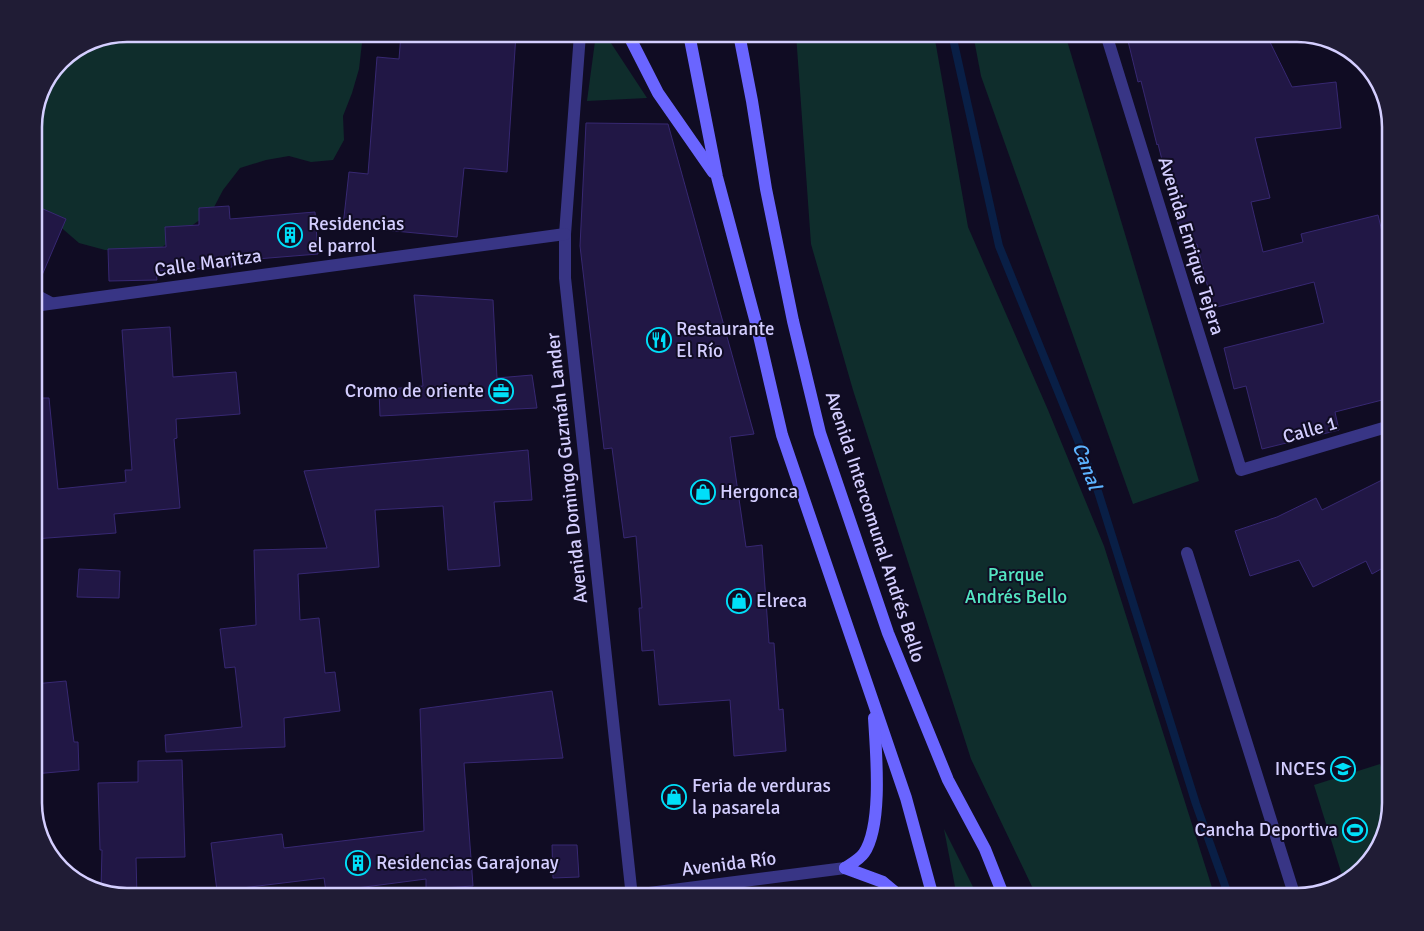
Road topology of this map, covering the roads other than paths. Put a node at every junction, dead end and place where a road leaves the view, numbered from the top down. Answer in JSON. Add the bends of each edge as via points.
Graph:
{"nodes":[{"id":1,"x":579,"y":42,"type":"edge"},
{"id":2,"x":632,"y":42,"type":"edge"},
{"id":3,"x":691,"y":42,"type":"edge"},
{"id":4,"x":741,"y":42,"type":"edge"},
{"id":5,"x":1108,"y":42,"type":"edge"},
{"id":6,"x":716,"y":177,"type":"junction"},
{"id":7,"x":565,"y":234,"type":"junction"},
{"id":8,"x":43,"y":299,"type":"edge"},
{"id":9,"x":51,"y":303,"type":"junction"},
{"id":10,"x":43,"y":304,"type":"edge"},
{"id":11,"x":1382,"y":428,"type":"edge"},
{"id":12,"x":1241,"y":470,"type":"joint"},
{"id":13,"x":1187,"y":553,"type":"dead end"},
{"id":14,"x":873,"y":701,"type":"junction"},
{"id":15,"x":845,"y":868,"type":"junction"},
{"id":16,"x":631,"y":888,"type":"edge"},
{"id":17,"x":693,"y":888,"type":"edge"},
{"id":18,"x":890,"y":888,"type":"edge"},
{"id":19,"x":931,"y":888,"type":"edge"},
{"id":20,"x":1000,"y":888,"type":"edge"},
{"id":21,"x":1292,"y":888,"type":"edge"}],
"edges":[{"from":1,"to":7,"type":"street","name":"Avenida Domingo Guzmán Lander"},
{"from":2,"to":6,"type":"main road","via":[[658,93]]},
{"from":3,"to":6,"type":"main road"},
{"from":4,"to":20,"type":"main road","name":"Avenida Intercomunal Andrés Bello","via":[[766,189],[820,433],[888,633],[948,780],[985,849]]},
{"from":5,"to":12,"type":"street","name":"Avenida Enrique Tejera"},
{"from":6,"to":14,"type":"main road","via":[[782,435]]},
{"from":7,"to":9,"type":"street","name":"Calle Maritza"},
{"from":7,"to":16,"type":"street","name":"Avenida Domingo Guzmán Lander","via":[[565,278],[573,364]]},
{"from":8,"to":9,"type":"street"},
{"from":9,"to":10,"type":"street","name":"Calle Maritza"},
{"from":11,"to":12,"type":"street","name":"Calle 1"},
{"from":13,"to":21,"type":"street"},
{"from":14,"to":15,"type":"main road","via":[[878,771],[872,834],[863,855]]},
{"from":14,"to":19,"type":"main road","via":[[906,798]]},
{"from":15,"to":17,"type":"street","name":"Avenida Río"},
{"from":15,"to":18,"type":"main road","via":[[883,882]]}]}
